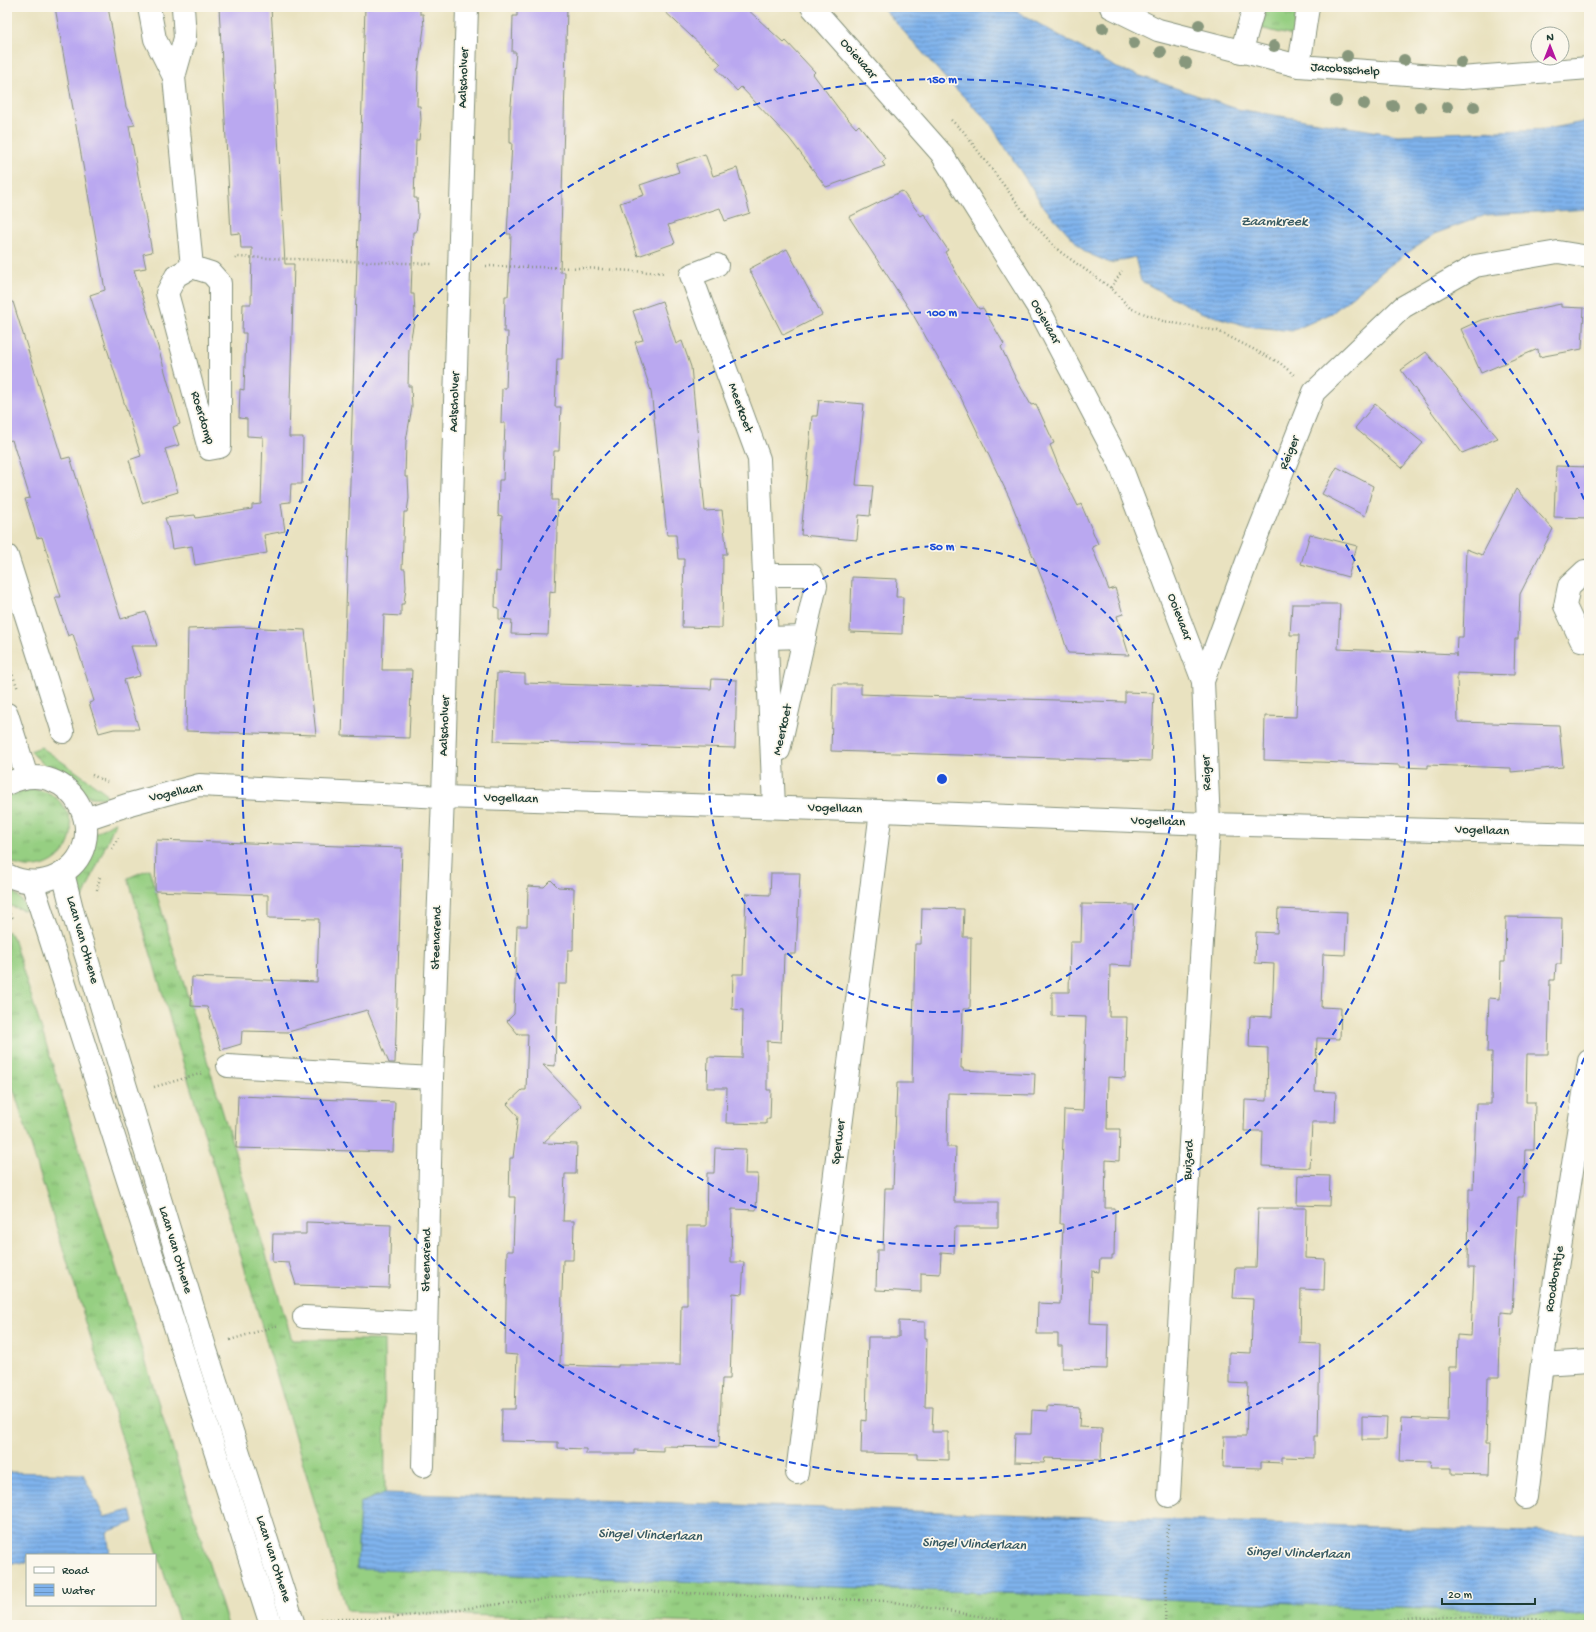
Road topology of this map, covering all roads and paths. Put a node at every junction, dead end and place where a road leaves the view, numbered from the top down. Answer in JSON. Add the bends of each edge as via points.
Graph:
{"nodes":[{"id":1,"x":149,"y":7,"type":"edge"},
{"id":2,"x":183,"y":7,"type":"edge"},
{"id":3,"x":466,"y":7,"type":"edge"},
{"id":4,"x":812,"y":7,"type":"edge"},
{"id":5,"x":1111,"y":7,"type":"edge"},
{"id":6,"x":1254,"y":7,"type":"edge"},
{"id":7,"x":1308,"y":7,"type":"edge"},
{"id":8,"x":1241,"y":53,"type":"junction"},
{"id":9,"x":1299,"y":66,"type":"junction"},
{"id":10,"x":1589,"y":68,"type":"edge"},
{"id":11,"x":174,"y":77,"type":"junction"},
{"id":12,"x":918,"y":126,"type":"junction"},
{"id":13,"x":1589,"y":257,"type":"edge"},
{"id":14,"x":717,"y":264,"type":"dead end"},
{"id":15,"x":192,"y":267,"type":"junction"},
{"id":16,"x":1122,"y":271,"type":"dead end"},
{"id":17,"x":1111,"y":288,"type":"junction"},
{"id":18,"x":1314,"y":392,"type":"junction"},
{"id":19,"x":7,"y":556,"type":"edge"},
{"id":20,"x":764,"y":574,"type":"junction"},
{"id":21,"x":1589,"y":574,"type":"edge"},
{"id":22,"x":805,"y":637,"type":"junction"},
{"id":23,"x":767,"y":638,"type":"junction"},
{"id":24,"x":1589,"y":641,"type":"edge"},
{"id":25,"x":1204,"y":682,"type":"junction"},
{"id":26,"x":7,"y":714,"type":"edge"},
{"id":27,"x":63,"y":732,"type":"dead end"},
{"id":28,"x":772,"y":776,"type":"junction"},
{"id":29,"x":17,"y":780,"type":"edge"},
{"id":30,"x":443,"y":797,"type":"junction"},
{"id":31,"x":774,"y":807,"type":"junction"},
{"id":32,"x":881,"y":811,"type":"junction"},
{"id":33,"x":85,"y":819,"type":"junction"},
{"id":34,"x":1209,"y":824,"type":"junction"},
{"id":35,"x":1589,"y":834,"type":"edge"},
{"id":36,"x":63,"y":873,"type":"junction"},
{"id":37,"x":7,"y":875,"type":"edge"},
{"id":38,"x":32,"y":882,"type":"junction"},
{"id":39,"x":1589,"y":1061,"type":"edge"},
{"id":40,"x":228,"y":1066,"type":"joint"},
{"id":41,"x":432,"y":1078,"type":"junction"},
{"id":42,"x":149,"y":1089,"type":"dead end"},
{"id":43,"x":304,"y":1316,"type":"joint"},
{"id":44,"x":426,"y":1323,"type":"junction"},
{"id":45,"x":229,"y":1340,"type":"dead end"},
{"id":46,"x":1589,"y":1361,"type":"edge"},
{"id":47,"x":1542,"y":1364,"type":"junction"},
{"id":48,"x":423,"y":1466,"type":"dead end"},
{"id":49,"x":798,"y":1473,"type":"dead end"},
{"id":50,"x":1169,"y":1496,"type":"joint"},
{"id":51,"x":1526,"y":1498,"type":"dead end"},
{"id":52,"x":317,"y":1619,"type":"dead end"},
{"id":53,"x":1589,"y":1621,"type":"edge"},
{"id":54,"x":271,"y":1625,"type":"edge"},
{"id":55,"x":294,"y":1625,"type":"edge"},
{"id":56,"x":1032,"y":1625,"type":"edge"},
{"id":57,"x":1165,"y":1625,"type":"edge"},
{"id":58,"x":1361,"y":1625,"type":"edge"}],
"edges":[{"from":1,"to":11,"type":"street","via":[[155,39]]},
{"from":2,"to":11,"type":"street","via":[[185,38]]},
{"from":3,"to":30,"type":"street","name":"Aalscholver"},
{"from":4,"to":12,"type":"street","name":"Ooievaar"},
{"from":5,"to":8,"type":"street","name":"Jacobsschelp","via":[[1158,30]]},
{"from":6,"to":8,"type":"street"},
{"from":7,"to":9,"type":"street"},
{"from":8,"to":9,"type":"street","name":"Jacobsschelp"},
{"from":9,"to":10,"type":"street","name":"Jacobsschelp","via":[[1461,78]]},
{"from":11,"to":15,"type":"street"},
{"from":12,"to":17,"type":"path","via":[[931,118],[949,119],[963,131],[1030,220],[1059,251]]},
{"from":12,"to":25,"type":"street","name":"Ooievaar","via":[[941,153],[1040,309],[1112,450],[1131,493]]},
{"from":13,"to":18,"type":"street","name":"Reiger","via":[[1558,252],[1475,266],[1403,307]]},
{"from":14,"to":20,"type":"street","name":"Meerkoet","via":[[691,275],[759,459]]},
{"from":15,"to":15,"type":"street","name":"Roerdomp","via":[[176,276],[167,293],[209,449],[220,447],[220,283],[211,273]]},
{"from":16,"to":17,"type":"path"},
{"from":17,"to":18,"type":"path","via":[[1130,308],[1163,321],[1218,331],[1280,363]]},
{"from":18,"to":25,"type":"street","name":"Reiger","via":[[1249,556]]},
{"from":19,"to":27,"type":"street"},
{"from":20,"to":22,"type":"street","name":"Meerkoet","via":[[811,574],[816,585]]},
{"from":20,"to":23,"type":"street","name":"Meerkoet"},
{"from":21,"to":24,"type":"street","via":[[1585,571],[1569,586],[1565,606],[1582,640]]},
{"from":22,"to":23,"type":"street"},
{"from":22,"to":28,"type":"street","name":"Meerkoet"},
{"from":23,"to":28,"type":"street","name":"Meerkoet"},
{"from":25,"to":34,"type":"street","name":"Reiger"},
{"from":26,"to":29,"type":"street"},
{"from":28,"to":31,"type":"street","name":"Meerkoet"},
{"from":29,"to":33,"type":"street","via":[[43,778],[57,783],[70,792],[80,804]]},
{"from":30,"to":31,"type":"street","name":"Vogellaan"},
{"from":30,"to":33,"type":"street","name":"Vogellaan","via":[[199,785]]},
{"from":30,"to":41,"type":"street","name":"Steenarend"},
{"from":31,"to":32,"type":"street","name":"Vogellaan"},
{"from":32,"to":34,"type":"street","name":"Vogellaan"},
{"from":32,"to":49,"type":"street","name":"Sperwer"},
{"from":33,"to":36,"type":"street","via":[[86,834],[82,849],[74,863]]},
{"from":34,"to":35,"type":"street","name":"Vogellaan"},
{"from":34,"to":50,"type":"street","name":"Buizerd"},
{"from":36,"to":38,"type":"street","via":[[48,880]]},
{"from":36,"to":55,"type":"street","name":"Laan van Othene","via":[[203,1339]]},
{"from":37,"to":38,"type":"street","via":[[16,880]]},
{"from":38,"to":54,"type":"street","name":"Laan van Othene"},
{"from":39,"to":47,"type":"street","name":"Roodborstje"},
{"from":40,"to":41,"type":"street"},
{"from":40,"to":42,"type":"path"},
{"from":41,"to":44,"type":"street","name":"Steenarend"},
{"from":43,"to":44,"type":"street"},
{"from":43,"to":45,"type":"path"},
{"from":44,"to":48,"type":"street","name":"Steenarend"},
{"from":46,"to":47,"type":"street"},
{"from":47,"to":51,"type":"street","name":"Roodborstje"},
{"from":50,"to":57,"type":"path"},
{"from":52,"to":56,"type":"path","via":[[382,1619],[611,1590],[887,1601]]},
{"from":53,"to":58,"type":"path","via":[[1445,1616]]}]}
